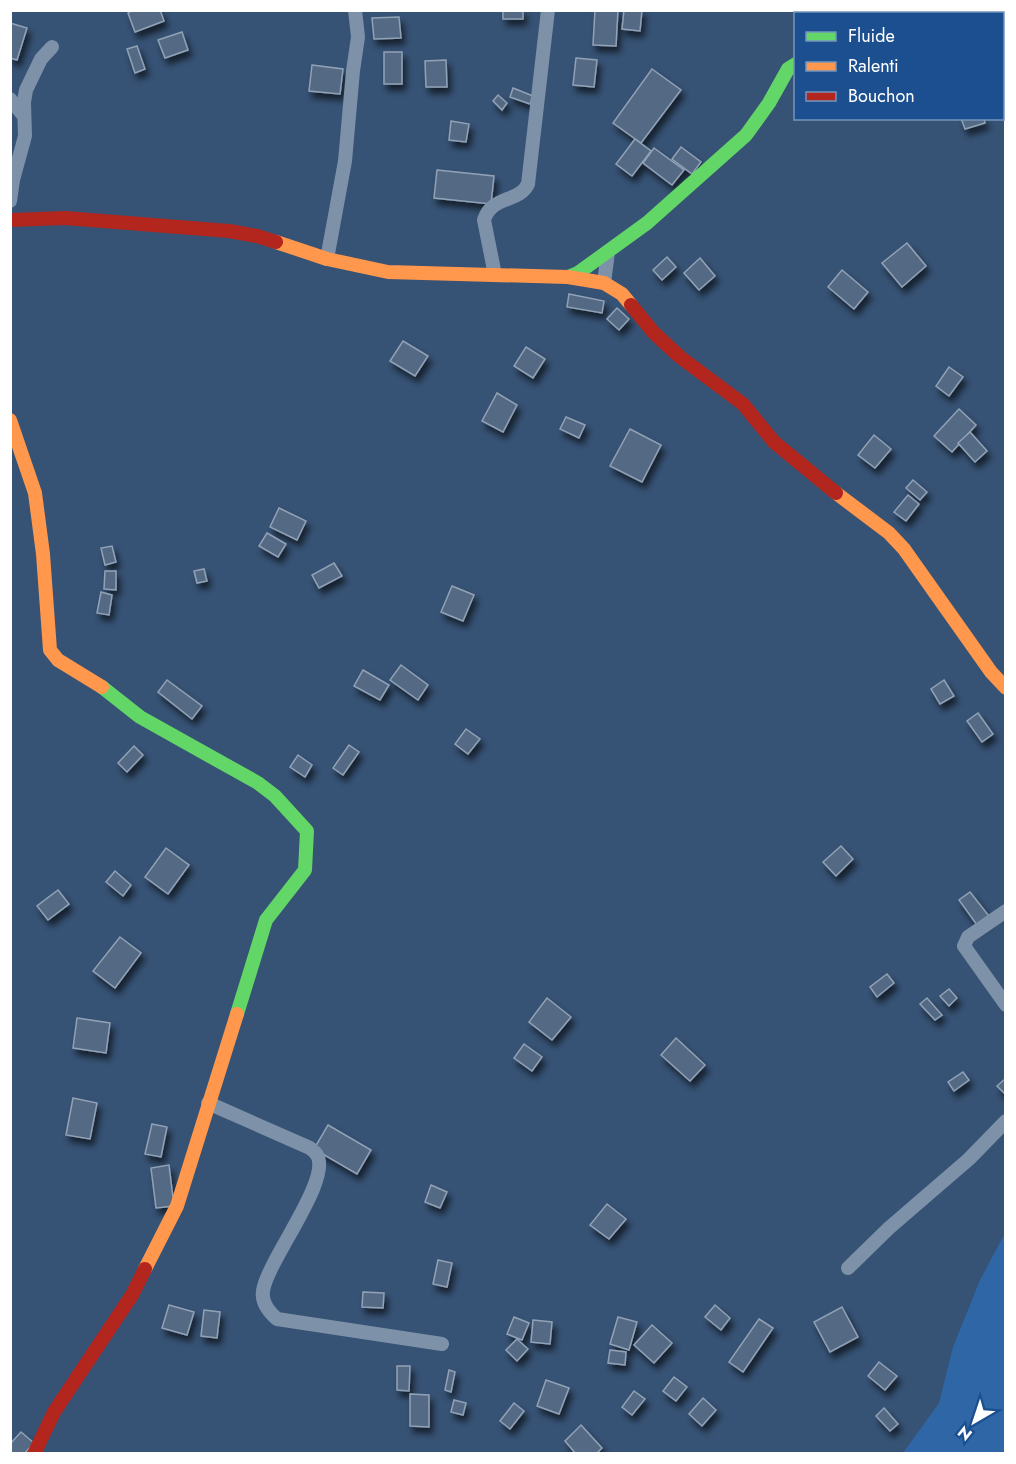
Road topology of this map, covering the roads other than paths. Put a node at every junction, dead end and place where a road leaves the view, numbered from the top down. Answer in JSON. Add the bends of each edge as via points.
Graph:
{"nodes":[{"id":1,"x":355,"y":10,"type":"edge"},
{"id":2,"x":548,"y":10,"type":"edge"},
{"id":3,"x":52,"y":47,"type":"dead end"},
{"id":4,"x":793,"y":63,"type":"edge"},
{"id":5,"x":10,"y":99,"type":"edge"},
{"id":6,"x":24,"y":116,"type":"junction"},
{"id":7,"x":10,"y":201,"type":"edge"},
{"id":8,"x":10,"y":220,"type":"edge"},
{"id":9,"x":608,"y":252,"type":"junction"},
{"id":10,"x":327,"y":259,"type":"junction"},
{"id":11,"x":495,"y":275,"type":"junction"},
{"id":12,"x":568,"y":278,"type":"junction"},
{"id":13,"x":604,"y":283,"type":"junction"},
{"id":14,"x":10,"y":420,"type":"edge"},
{"id":15,"x":1005,"y":688,"type":"edge"},
{"id":16,"x":1005,"y":911,"type":"edge"},
{"id":17,"x":1005,"y":1005,"type":"edge"},
{"id":18,"x":208,"y":1103,"type":"junction"},
{"id":19,"x":1005,"y":1121,"type":"edge"},
{"id":20,"x":848,"y":1268,"type":"dead end"},
{"id":21,"x":442,"y":1344,"type":"dead end"},
{"id":22,"x":34,"y":1454,"type":"edge"}],
"edges":[{"from":1,"to":10,"type":"street","via":[[358,37],[345,161]]},
{"from":2,"to":11,"type":"street","via":[[528,184],[520,193],[493,205],[484,220]]},
{"from":3,"to":6,"type":"street","via":[[41,59],[26,90]]},
{"from":4,"to":9,"type":"street","via":[[746,135]]},
{"from":5,"to":6,"type":"street"},
{"from":6,"to":7,"type":"street","via":[[25,136]]},
{"from":8,"to":10,"type":"street","via":[[65,218],[229,231]]},
{"from":9,"to":12,"type":"street"},
{"from":9,"to":13,"type":"street"},
{"from":10,"to":11,"type":"street","via":[[388,272]]},
{"from":11,"to":12,"type":"street"},
{"from":12,"to":13,"type":"street"},
{"from":13,"to":15,"type":"street","via":[[622,294],[680,357],[743,404],[774,442],[890,533]]},
{"from":14,"to":18,"type":"street","via":[[35,493],[50,650],[58,660],[110,691],[140,717],[258,783],[275,795],[307,831],[305,870],[266,920]]},
{"from":16,"to":17,"type":"street","via":[[968,937],[964,946]]},
{"from":18,"to":21,"type":"street","via":[[310,1148],[319,1161],[305,1208],[269,1272],[262,1293],[266,1308],[277,1319]]},
{"from":18,"to":22,"type":"street","via":[[177,1206],[132,1296],[54,1412]]},
{"from":19,"to":20,"type":"street"}]}
